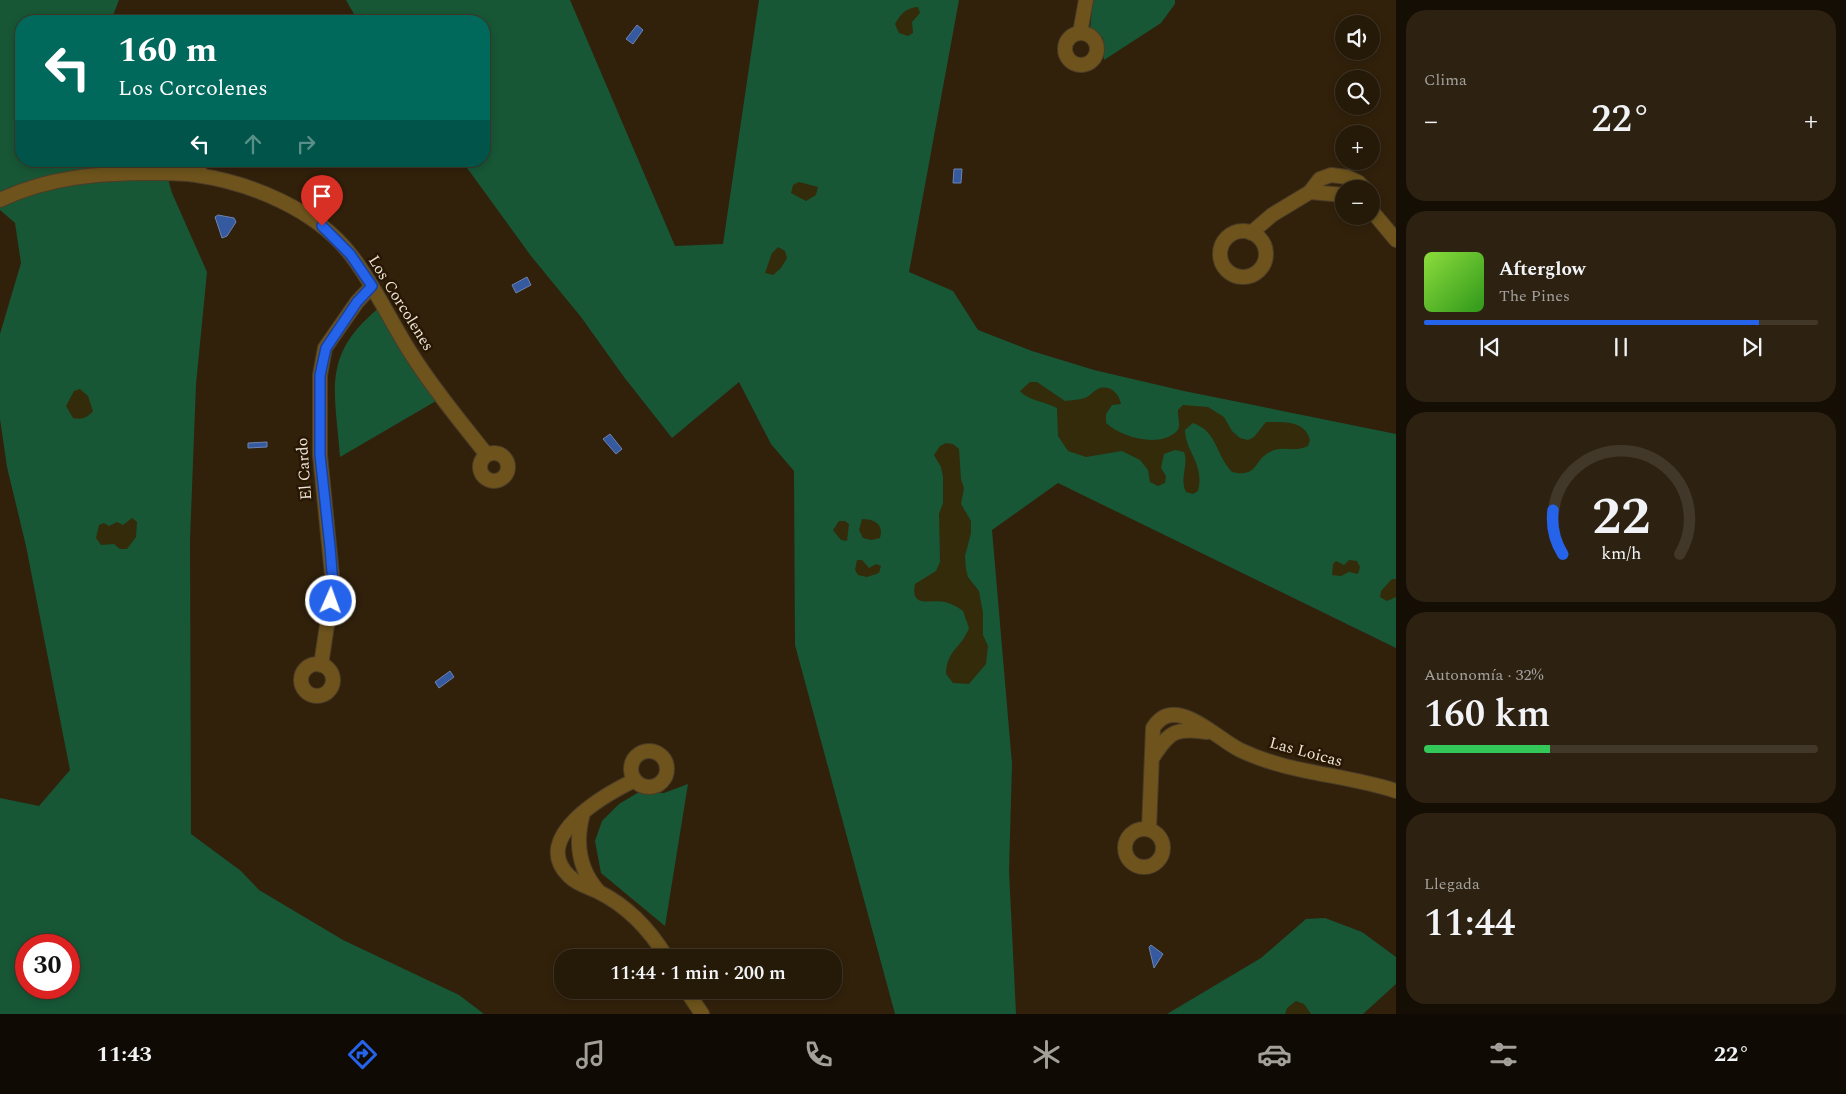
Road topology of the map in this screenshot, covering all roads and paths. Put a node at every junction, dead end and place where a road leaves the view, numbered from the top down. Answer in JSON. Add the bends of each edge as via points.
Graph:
{"nodes":[{"id":1,"x":1086,"y":0,"type":"edge"},
{"id":2,"x":1080,"y":33,"type":"dead end"},
{"id":3,"x":199,"y":167,"type":"edge"},
{"id":4,"x":197,"y":175,"type":"junction"},
{"id":5,"x":1354,"y":180,"type":"edge"},
{"id":6,"x":1310,"y":192,"type":"junction"},
{"id":7,"x":1335,"y":194,"type":"edge"},
{"id":8,"x":0,"y":200,"type":"edge"},
{"id":9,"x":1380,"y":218,"type":"edge"},
{"id":10,"x":1251,"y":233,"type":"dead end"},
{"id":11,"x":1396,"y":240,"type":"edge"},
{"id":12,"x":372,"y":286,"type":"junction"},
{"id":13,"x":487,"y":455,"type":"dead end"},
{"id":14,"x":321,"y":665,"type":"dead end"},
{"id":15,"x":1211,"y":732,"type":"junction"},
{"id":16,"x":1153,"y":757,"type":"junction"},
{"id":17,"x":635,"y":780,"type":"dead end"},
{"id":18,"x":1396,"y":791,"type":"edge"},
{"id":19,"x":583,"y":813,"type":"junction"},
{"id":20,"x":1149,"y":829,"type":"dead end"},
{"id":21,"x":600,"y":892,"type":"junction"},
{"id":22,"x":661,"y":949,"type":"edge"},
{"id":23,"x":692,"y":999,"type":"edge"},
{"id":24,"x":702,"y":1014,"type":"edge"}],
"edges":[{"from":1,"to":2,"type":"street"},
{"from":3,"to":4,"type":"street"},
{"from":4,"to":8,"type":"street","name":"Los Corcolenes","via":[[134,173],[79,176],[38,185]]},
{"from":4,"to":12,"type":"street","name":"Los Corcolenes","via":[[250,188],[322,226],[350,254]]},
{"from":5,"to":6,"type":"street","via":[[1331,175],[1320,179]]},
{"from":6,"to":7,"type":"street"},
{"from":6,"to":10,"type":"street","via":[[1272,215]]},
{"from":9,"to":11,"type":"street"},
{"from":12,"to":13,"type":"street","name":"Los Corcolenes","via":[[412,355],[450,410]]},
{"from":12,"to":14,"type":"street","name":"El Cardo","via":[[357,302],[326,348],[320,375],[320,455],[333,585]]},
{"from":15,"to":16,"type":"street","name":"Las Loicas","via":[[1189,729],[1171,733]]},
{"from":15,"to":16,"type":"street","name":"Las Loicas","via":[[1187,716],[1165,714],[1152,728]]},
{"from":15,"to":18,"type":"street","name":"Las Loicas","via":[[1239,750],[1273,763]]},
{"from":16,"to":20,"type":"street","name":"Las Loicas"},
{"from":17,"to":19,"type":"street"},
{"from":19,"to":21,"type":"street","via":[[578,837],[580,859],[589,879]]},
{"from":19,"to":21,"type":"street","via":[[560,837],[559,857],[568,875]]},
{"from":21,"to":22,"type":"street","via":[[636,917]]},
{"from":23,"to":24,"type":"street"}]}
